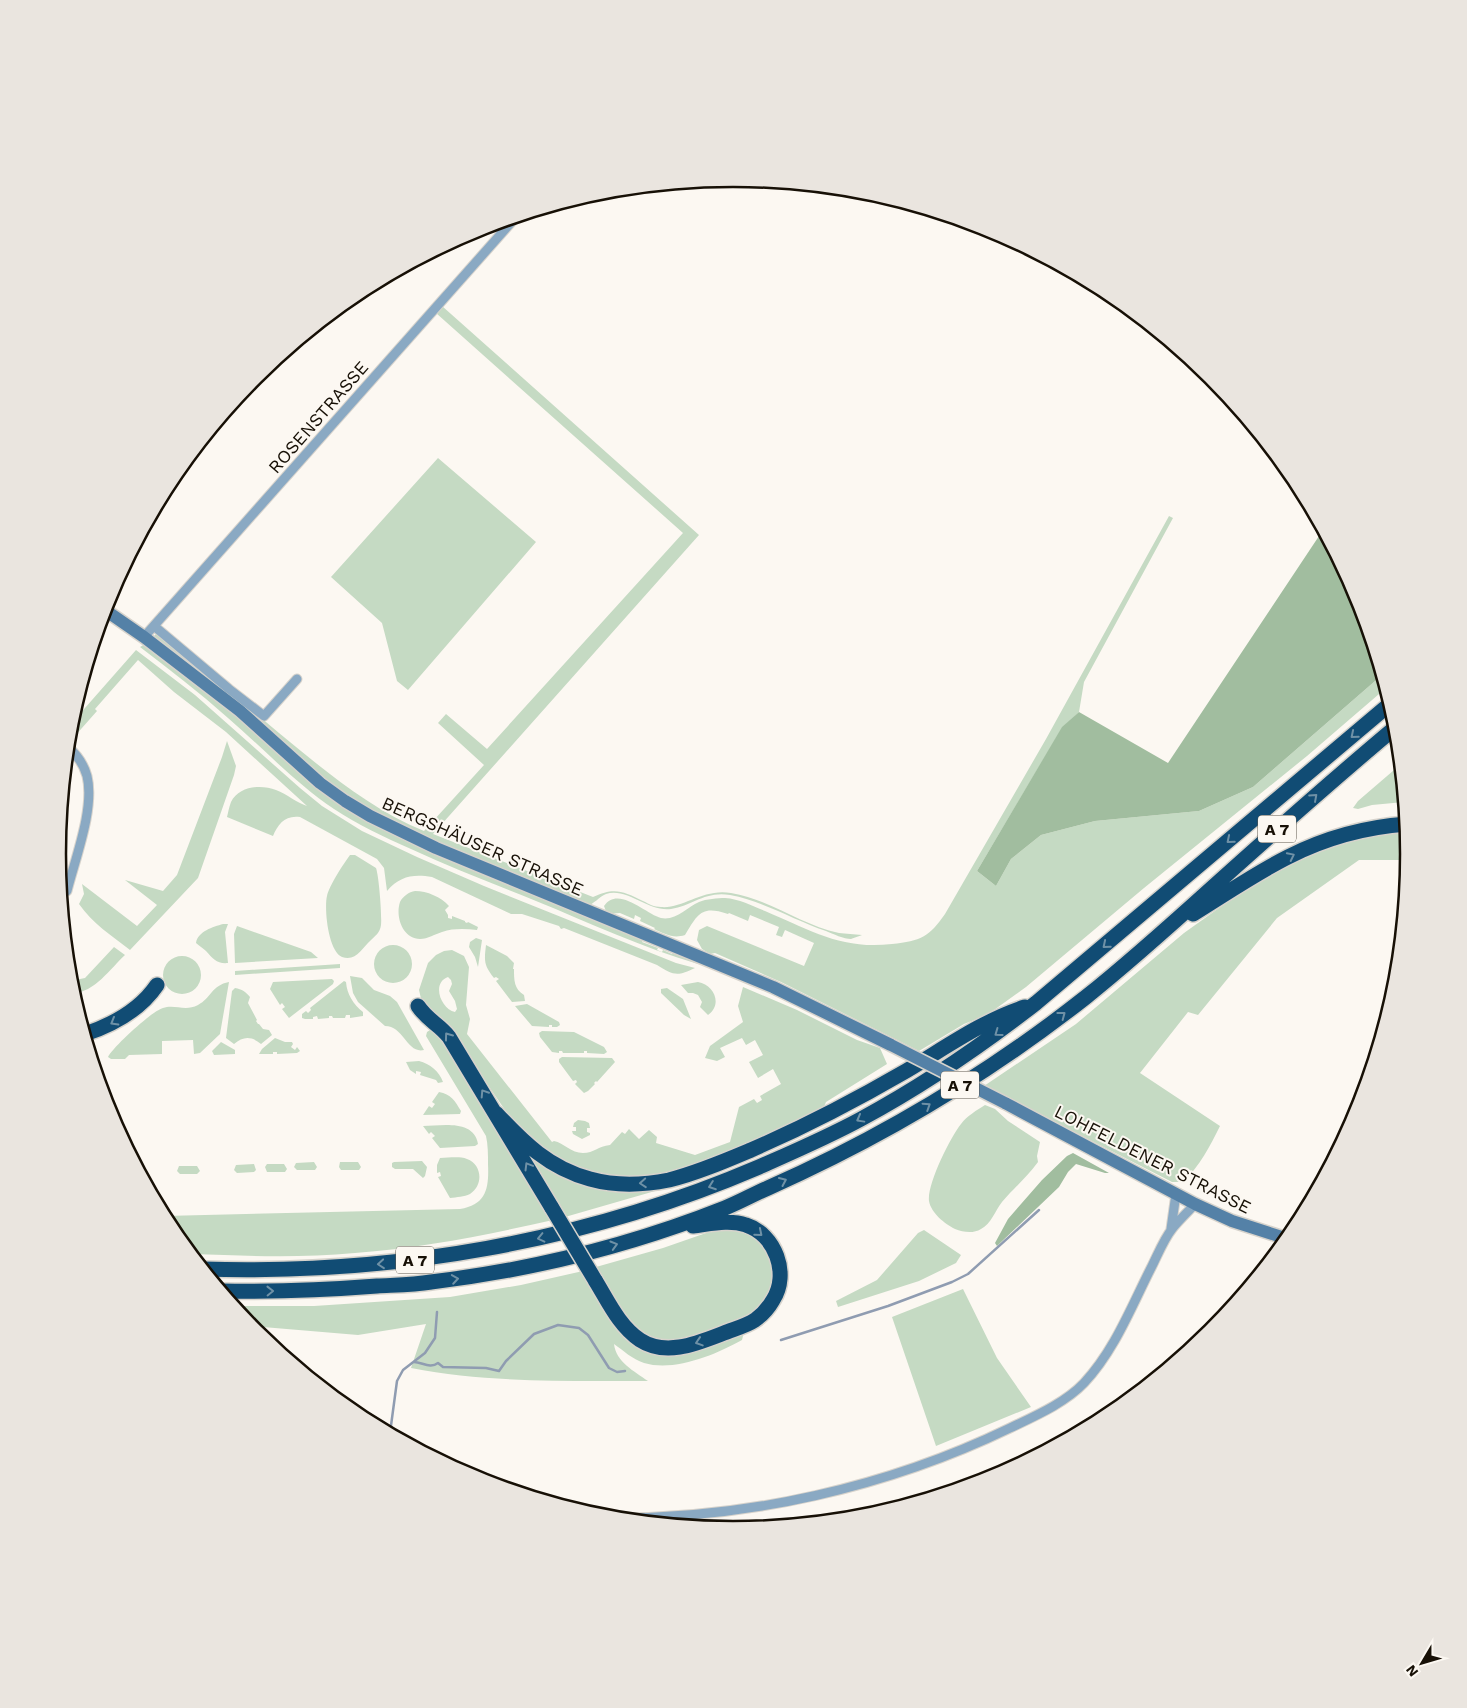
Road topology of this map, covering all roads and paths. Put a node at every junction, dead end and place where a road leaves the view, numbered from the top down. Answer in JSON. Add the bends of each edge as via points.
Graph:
{"nodes":[{"id":1,"x":508,"y":226,"type":"edge"},
{"id":2,"x":111,"y":614,"type":"edge"},
{"id":3,"x":154,"y":626,"type":"junction"},
{"id":4,"x":144,"y":637,"type":"junction"},
{"id":5,"x":297,"y":679,"type":"dead end"},
{"id":6,"x":1384,"y":709,"type":"edge"},
{"id":7,"x":1389,"y":732,"type":"edge"},
{"id":8,"x":74,"y":753,"type":"edge"},
{"id":9,"x":1400,"y":825,"type":"edge"},
{"id":10,"x":68,"y":889,"type":"edge"},
{"id":11,"x":1159,"y":934,"type":"junction"},
{"id":12,"x":157,"y":985,"type":"dead end"},
{"id":13,"x":1036,"y":1004,"type":"junction"},
{"id":14,"x":418,"y":1006,"type":"dead end"},
{"id":15,"x":91,"y":1032,"type":"edge"},
{"id":16,"x":1005,"y":1103,"type":"joint"},
{"id":17,"x":496,"y":1113,"type":"junction"},
{"id":18,"x":1176,"y":1194,"type":"junction"},
{"id":19,"x":1195,"y":1204,"type":"junction"},
{"id":20,"x":662,"y":1230,"type":"junction"},
{"id":21,"x":1171,"y":1230,"type":"junction"},
{"id":22,"x":1280,"y":1236,"type":"edge"},
{"id":23,"x":211,"y":1268,"type":"edge"},
{"id":24,"x":230,"y":1291,"type":"edge"},
{"id":25,"x":652,"y":1516,"type":"edge"}],
"edges":[{"from":1,"to":3,"type":"street","name":"ROSENSTRASSE"},
{"from":2,"to":4,"type":"main road","name":"BERGSHÄUSER STRASSE"},
{"from":3,"to":4,"type":"street","name":"ROSENSTRASSE"},
{"from":3,"to":5,"type":"street","via":[[264,716]]},
{"from":4,"to":16,"type":"main road","name":"BERGSHÄUSER STRASSE","bridge":true,"via":[[240,711],[320,783],[370,816],[458,857],[773,987]]},
{"from":6,"to":13,"type":"highway","number":"A 7","one_way":true},
{"from":11,"to":7,"type":"highway","number":"A 7","one_way":true},
{"from":8,"to":10,"type":"street","via":[[87,775],[88,789],[86,821]]},
{"from":11,"to":9,"type":"highway","one_way":true,"via":[[1288,857],[1344,835]]},
{"from":20,"to":11,"type":"highway","number":"A 7","one_way":true,"via":[[726,1208],[811,1169],[920,1111],[1044,1028]]},
{"from":12,"to":15,"type":"highway","one_way":true,"via":[[126,1014]]},
{"from":13,"to":17,"type":"highway","one_way":true,"via":[[1006,1014],[966,1034],[856,1099],[795,1130],[716,1164],[670,1179],[626,1184],[582,1177],[540,1156]]},
{"from":13,"to":23,"type":"highway","number":"A 7","one_way":true,"via":[[954,1064],[861,1120],[734,1178],[666,1202],[574,1230],[410,1261],[268,1270]]},
{"from":17,"to":14,"type":"highway","one_way":true,"via":[[449,1037]]},
{"from":16,"to":18,"type":"main road","name":"LOHFELDENER STRASSE"},
{"from":20,"to":17,"type":"highway","one_way":true,"bridge":true,"via":[[724,1222],[755,1229],[770,1244],[779,1264],[780,1277],[774,1300],[755,1320],[698,1343],[663,1348],[642,1341],[624,1326]]},
{"from":18,"to":19,"type":"main road","name":"LOHFELDENER STRASSE"},
{"from":18,"to":21,"type":"street"},
{"from":19,"to":21,"type":"street"},
{"from":19,"to":22,"type":"main road","name":"LOHFELDENER STRASSE","via":[[1232,1221]]},
{"from":24,"to":20,"type":"highway","number":"A 7","one_way":true,"via":[[313,1291],[433,1282],[565,1258]]},
{"from":21,"to":25,"type":"street","via":[[1102,1360],[1082,1384],[1042,1412],[945,1456],[868,1482],[785,1501]]}]}
